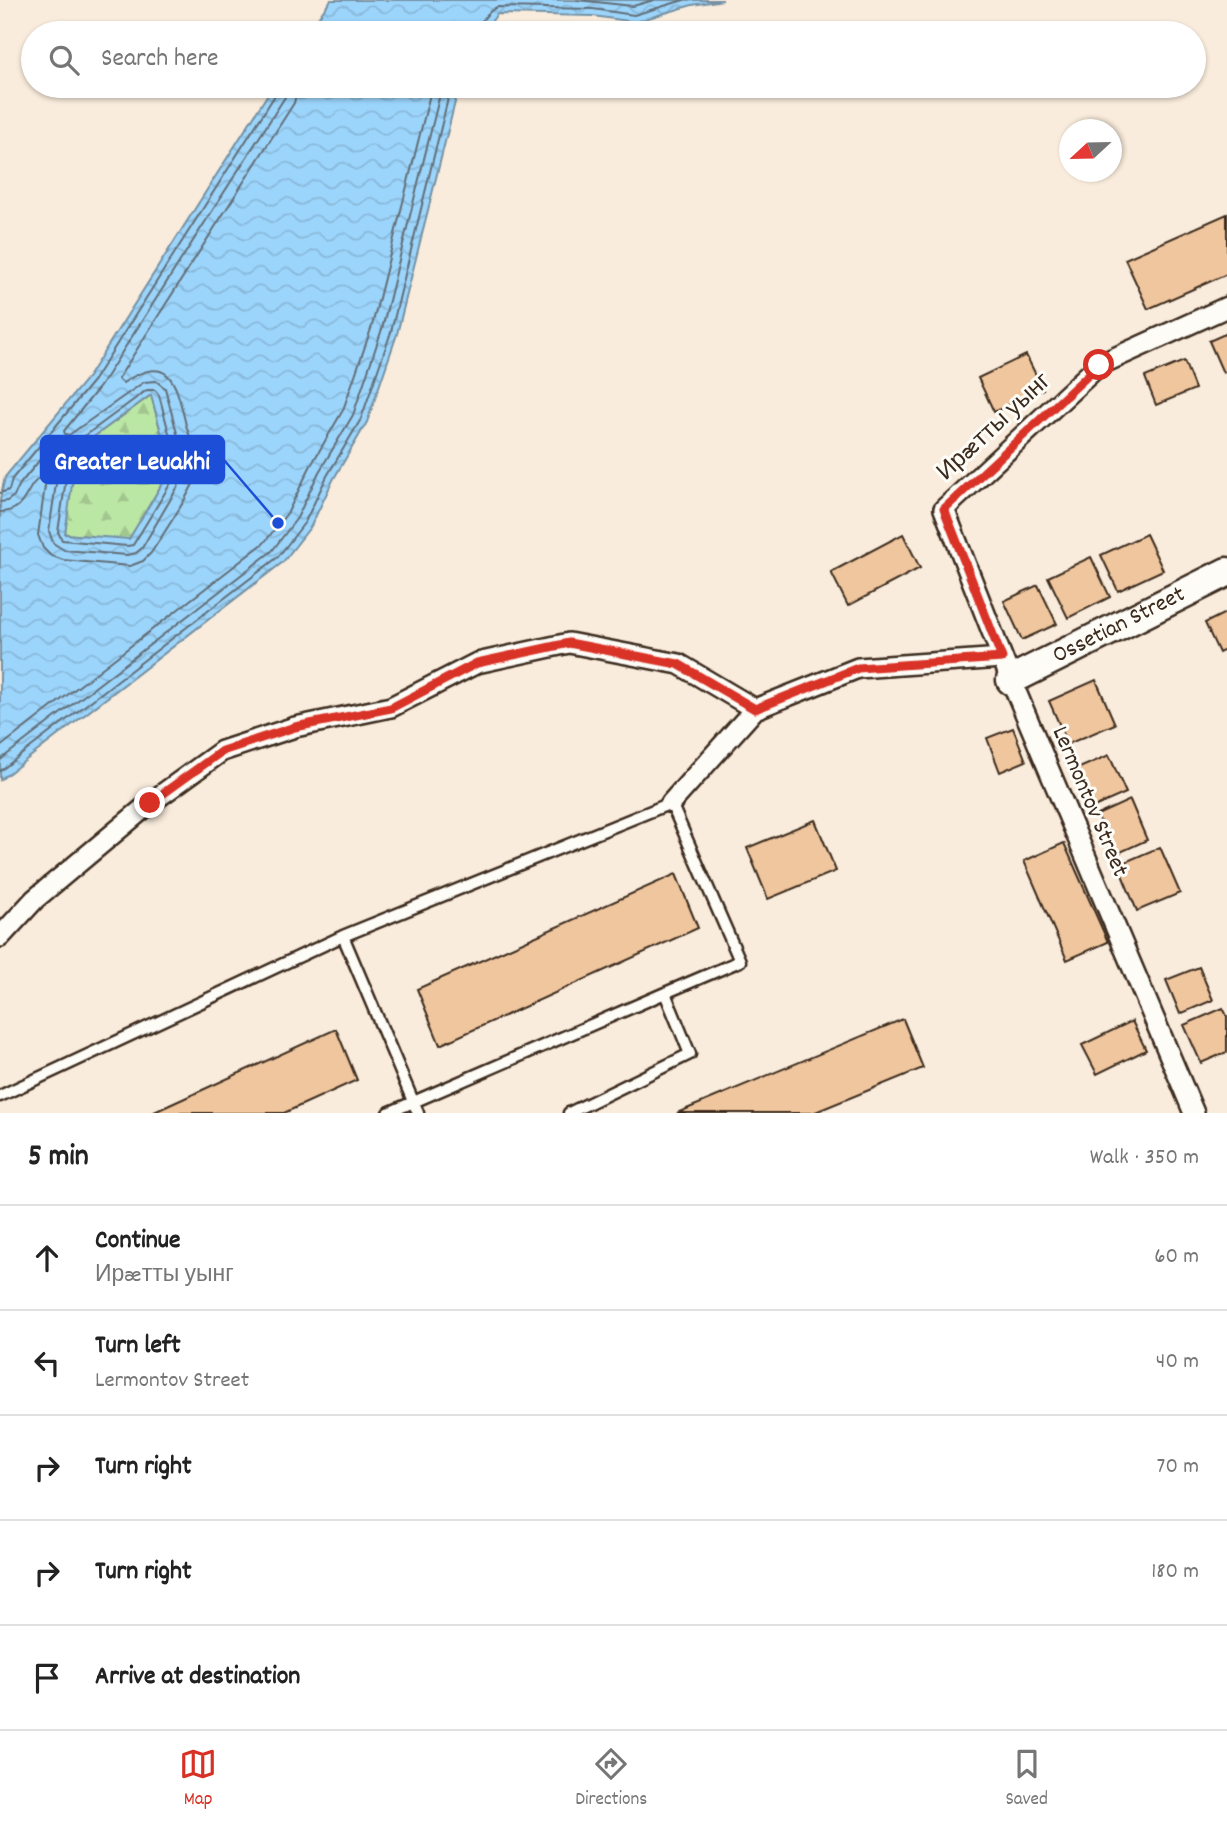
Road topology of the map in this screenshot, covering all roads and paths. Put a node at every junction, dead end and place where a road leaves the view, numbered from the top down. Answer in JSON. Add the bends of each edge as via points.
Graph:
{"nodes":[{"id":1,"x":1227,"y":307,"type":"edge"},
{"id":2,"x":944,"y":509,"type":"joint"},
{"id":3,"x":1227,"y":572,"type":"edge"},
{"id":4,"x":1007,"y":669,"type":"junction"},
{"id":5,"x":755,"y":709,"type":"junction"},
{"id":6,"x":671,"y":803,"type":"junction"},
{"id":7,"x":342,"y":936,"type":"junction"},
{"id":8,"x":0,"y":937,"type":"edge"},
{"id":9,"x":665,"y":993,"type":"junction"},
{"id":10,"x":0,"y":1096,"type":"edge"},
{"id":11,"x":413,"y":1102,"type":"junction"},
{"id":12,"x":388,"y":1113,"type":"edge"},
{"id":13,"x":418,"y":1113,"type":"edge"},
{"id":14,"x":569,"y":1113,"type":"edge"},
{"id":15,"x":1194,"y":1113,"type":"edge"}],
"edges":[{"from":1,"to":2,"type":"street","name":"Ирæтты уынг","via":[[1099,365]]},
{"from":2,"to":4,"type":"street","name":"Lermontov Street"},
{"from":3,"to":4,"type":"street","name":"Ossetian Street"},
{"from":4,"to":5,"type":"street","via":[[858,668]]},
{"from":4,"to":15,"type":"street","name":"Lermontov Street"},
{"from":5,"to":6,"type":"street"},
{"from":5,"to":8,"type":"street","via":[[678,664],[569,643],[477,663],[391,708],[295,727],[222,751],[150,803],[35,899]]},
{"from":6,"to":7,"type":"lane"},
{"from":6,"to":9,"type":"lane","via":[[740,961]]},
{"from":7,"to":10,"type":"lane"},
{"from":7,"to":11,"type":"lane"},
{"from":9,"to":11,"type":"lane"},
{"from":9,"to":14,"type":"lane","via":[[690,1054]]},
{"from":11,"to":12,"type":"lane"},
{"from":11,"to":13,"type":"lane"}]}
